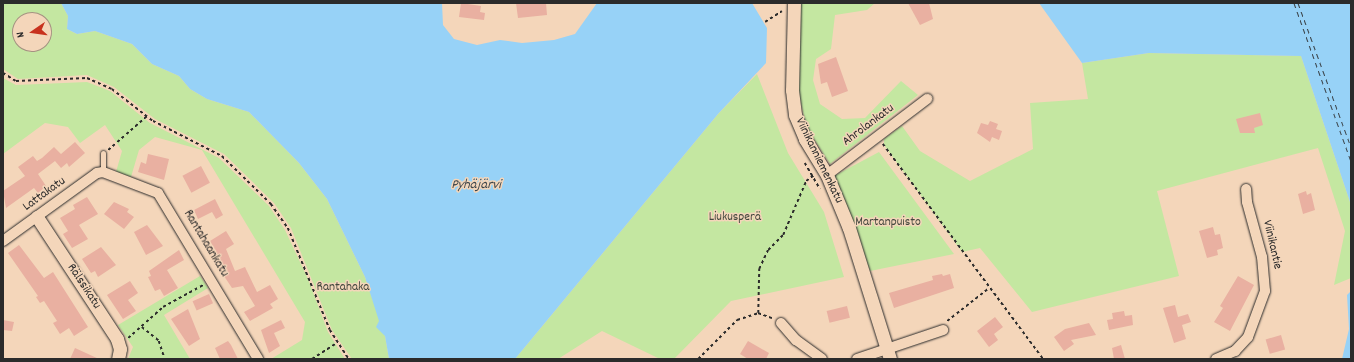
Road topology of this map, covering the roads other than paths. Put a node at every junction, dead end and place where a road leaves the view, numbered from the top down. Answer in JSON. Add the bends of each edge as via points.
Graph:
{"nodes":[{"id":1,"x":789,"y":6,"type":"edge"},
{"id":2,"x":927,"y":99,"type":"dead end"},
{"id":3,"x":103,"y":153,"type":"road end"},
{"id":4,"x":103,"y":172,"type":"junction"},
{"id":5,"x":827,"y":175,"type":"junction"},
{"id":6,"x":1246,"y":189,"type":"dead end"},
{"id":7,"x":37,"y":217,"type":"junction"},
{"id":8,"x":3,"y":241,"type":"edge"},
{"id":9,"x":781,"y":323,"type":"road end"},
{"id":10,"x":943,"y":330,"type":"road end"},
{"id":11,"x":889,"y":355,"type":"edge"},
{"id":12,"x":118,"y":359,"type":"edge"},
{"id":13,"x":258,"y":359,"type":"edge"},
{"id":14,"x":822,"y":359,"type":"edge"},
{"id":15,"x":856,"y":359,"type":"edge"},
{"id":16,"x":1216,"y":359,"type":"edge"}],
"edges":[{"from":1,"to":5,"type":"street","name":"Viinikanniemenkatu","via":[[793,105],[799,127]]},
{"from":2,"to":5,"type":"street","name":"Ahrolankatu"},
{"from":3,"to":4,"type":"lane"},
{"from":4,"to":7,"type":"street","name":"Lattakatu","via":[[97,173]]},
{"from":4,"to":13,"type":"street","name":"Rantahaankatu","via":[[158,193]]},
{"from":5,"to":11,"type":"street","name":"Viinikanniemenkatu","via":[[849,228]]},
{"from":6,"to":16,"type":"street","name":"Viinikantie","via":[[1247,202],[1262,257],[1265,291],[1248,336],[1235,352]]},
{"from":7,"to":8,"type":"street","name":"Lattakatu"},
{"from":7,"to":12,"type":"street","name":"Rälssikatu","via":[[120,344]]},
{"from":9,"to":14,"type":"street","via":[[796,340]]},
{"from":10,"to":11,"type":"street"},
{"from":11,"to":15,"type":"street"}]}
